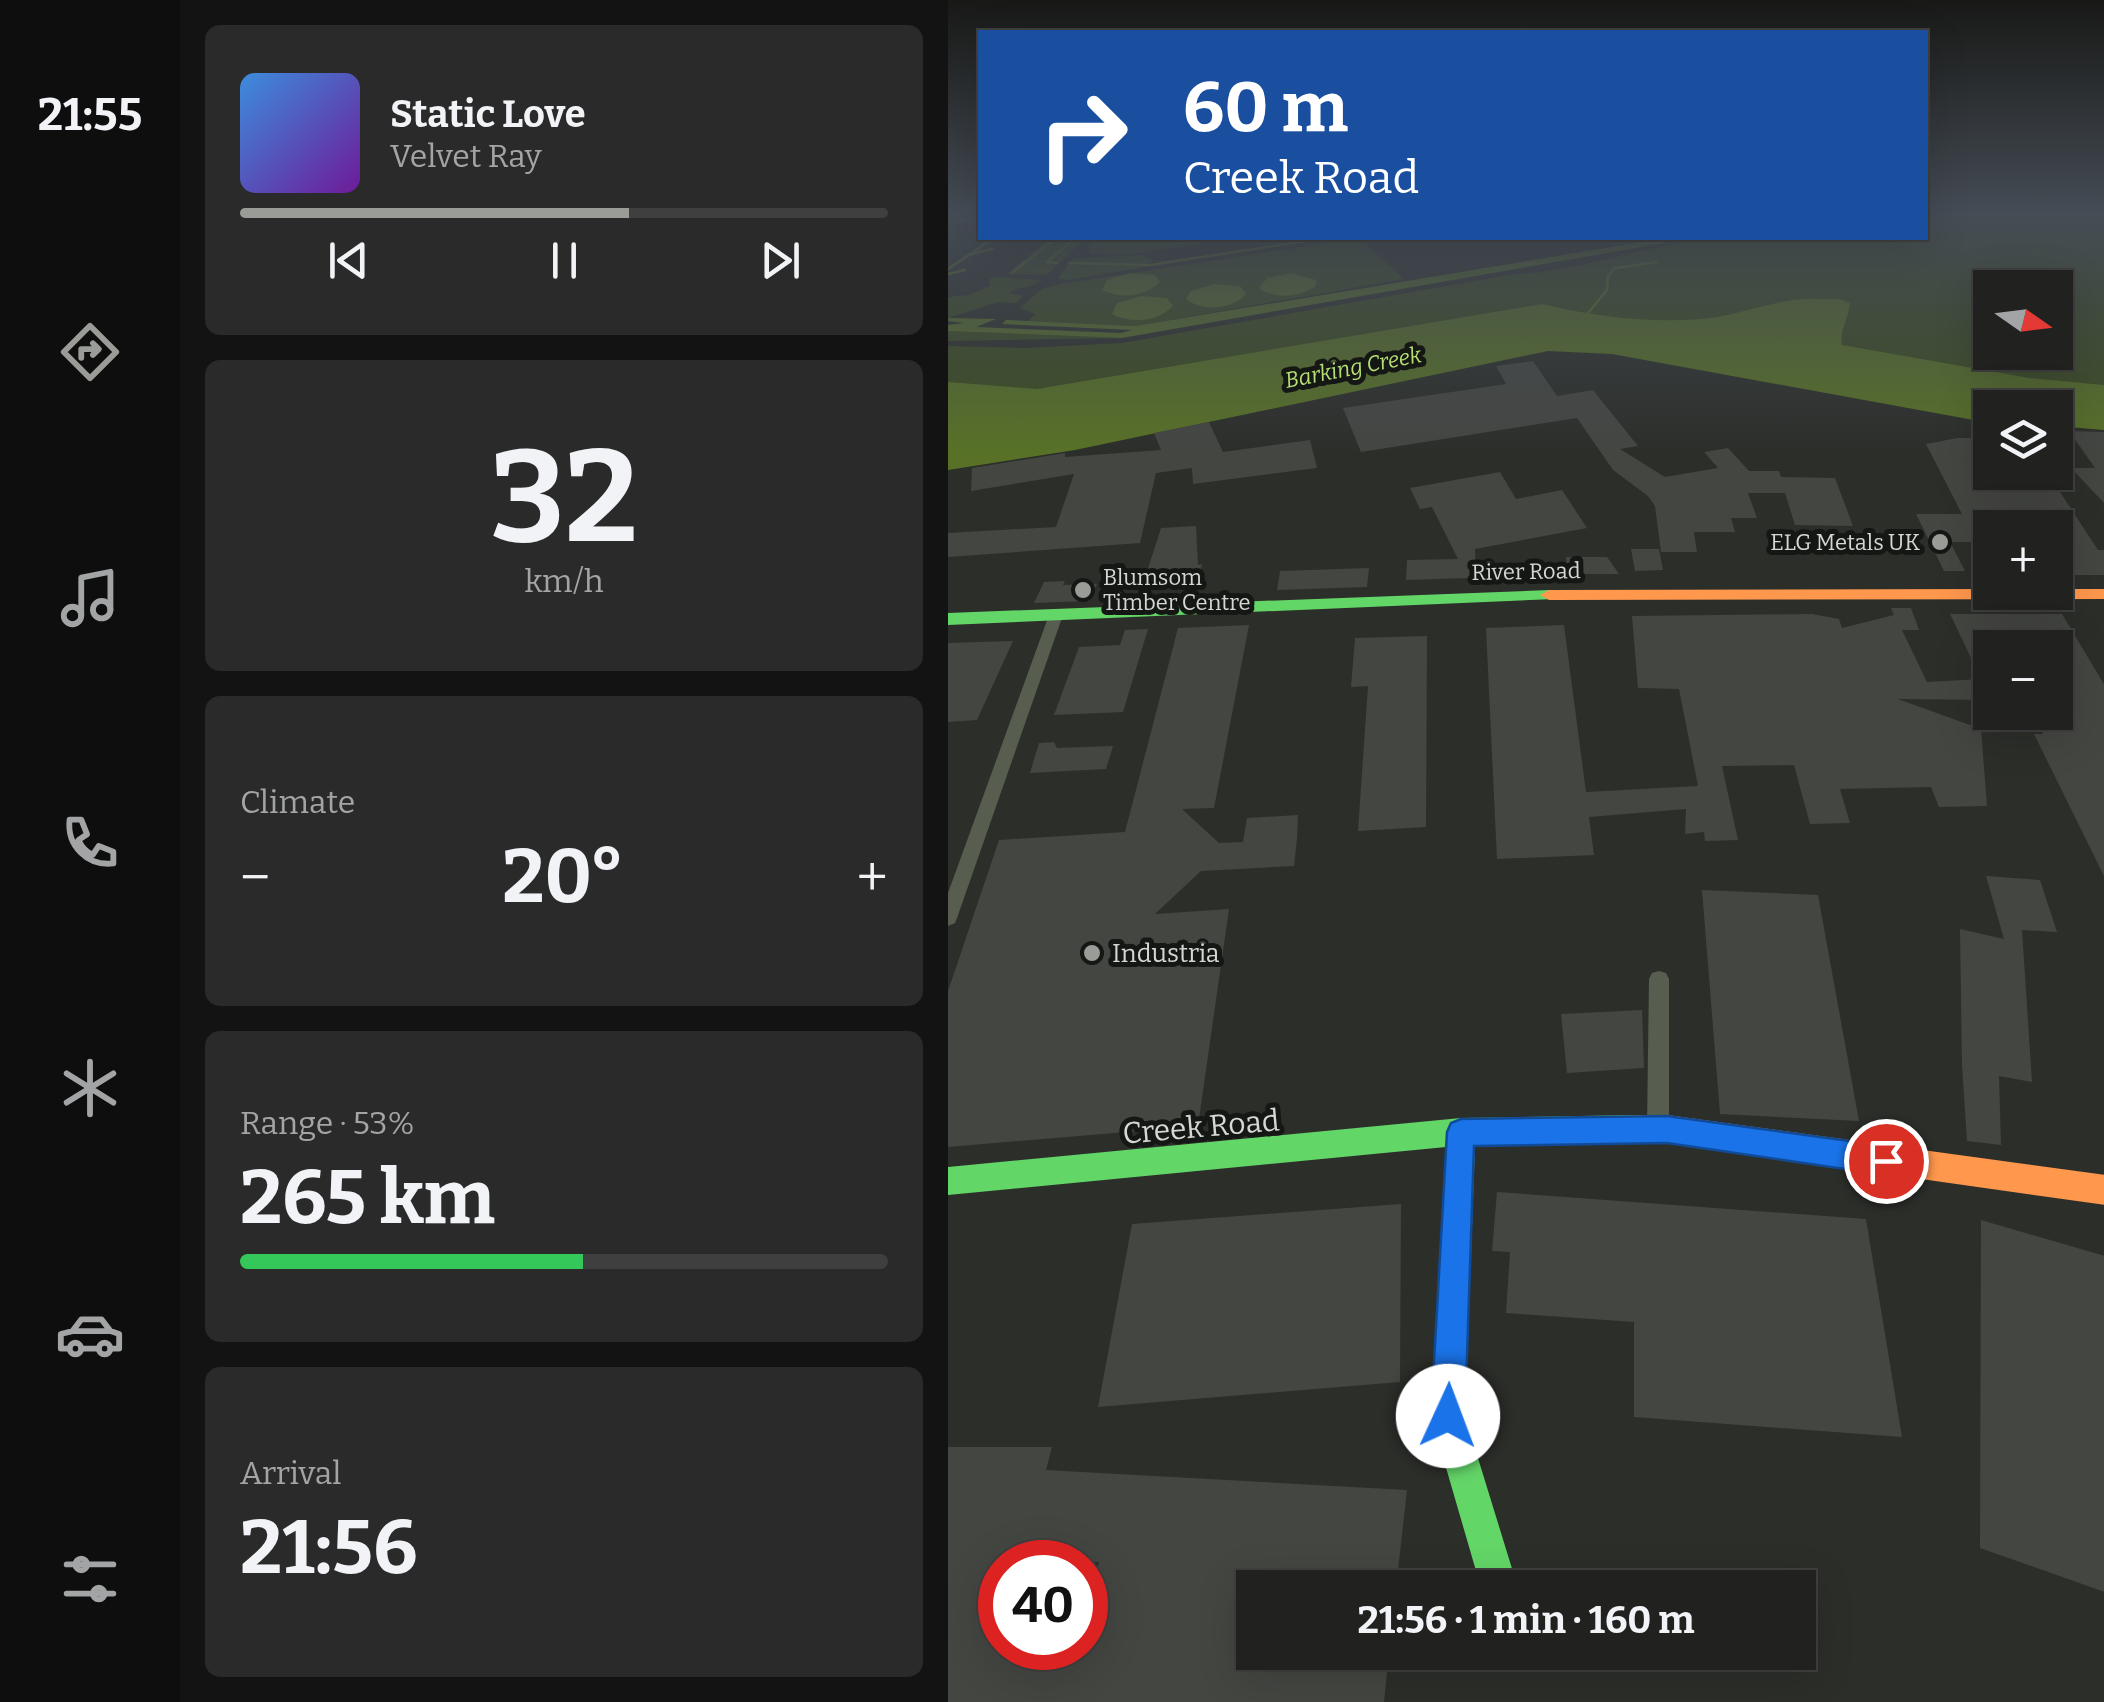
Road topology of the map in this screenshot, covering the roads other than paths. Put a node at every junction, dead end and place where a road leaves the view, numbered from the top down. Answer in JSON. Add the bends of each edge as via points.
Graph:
{"nodes":[{"id":1,"x":2104,"y":594,"type":"edge"},
{"id":2,"x":1056,"y":615,"type":"junction"},
{"id":3,"x":948,"y":619,"type":"edge"},
{"id":4,"x":948,"y":918,"type":"edge"},
{"id":5,"x":1658,"y":978,"type":"dead end"},
{"id":6,"x":1658,"y":1130,"type":"junction"},
{"id":7,"x":1461,"y":1132,"type":"junction"},
{"id":8,"x":948,"y":1181,"type":"edge"},
{"id":9,"x":2104,"y":1190,"type":"edge"},
{"id":10,"x":1495,"y":1570,"type":"edge"}],
"edges":[{"from":1,"to":2,"type":"street","name":"River Road","via":[[1528,594]]},
{"from":2,"to":3,"type":"street","name":"River Road"},
{"from":2,"to":4,"type":"street"},
{"from":5,"to":6,"type":"street"},
{"from":6,"to":7,"type":"street","name":"Creek Road"},
{"from":6,"to":9,"type":"street","name":"Creek Road"},
{"from":7,"to":8,"type":"street","name":"Creek Road"},
{"from":7,"to":10,"type":"street","via":[[1448,1416]]}]}
